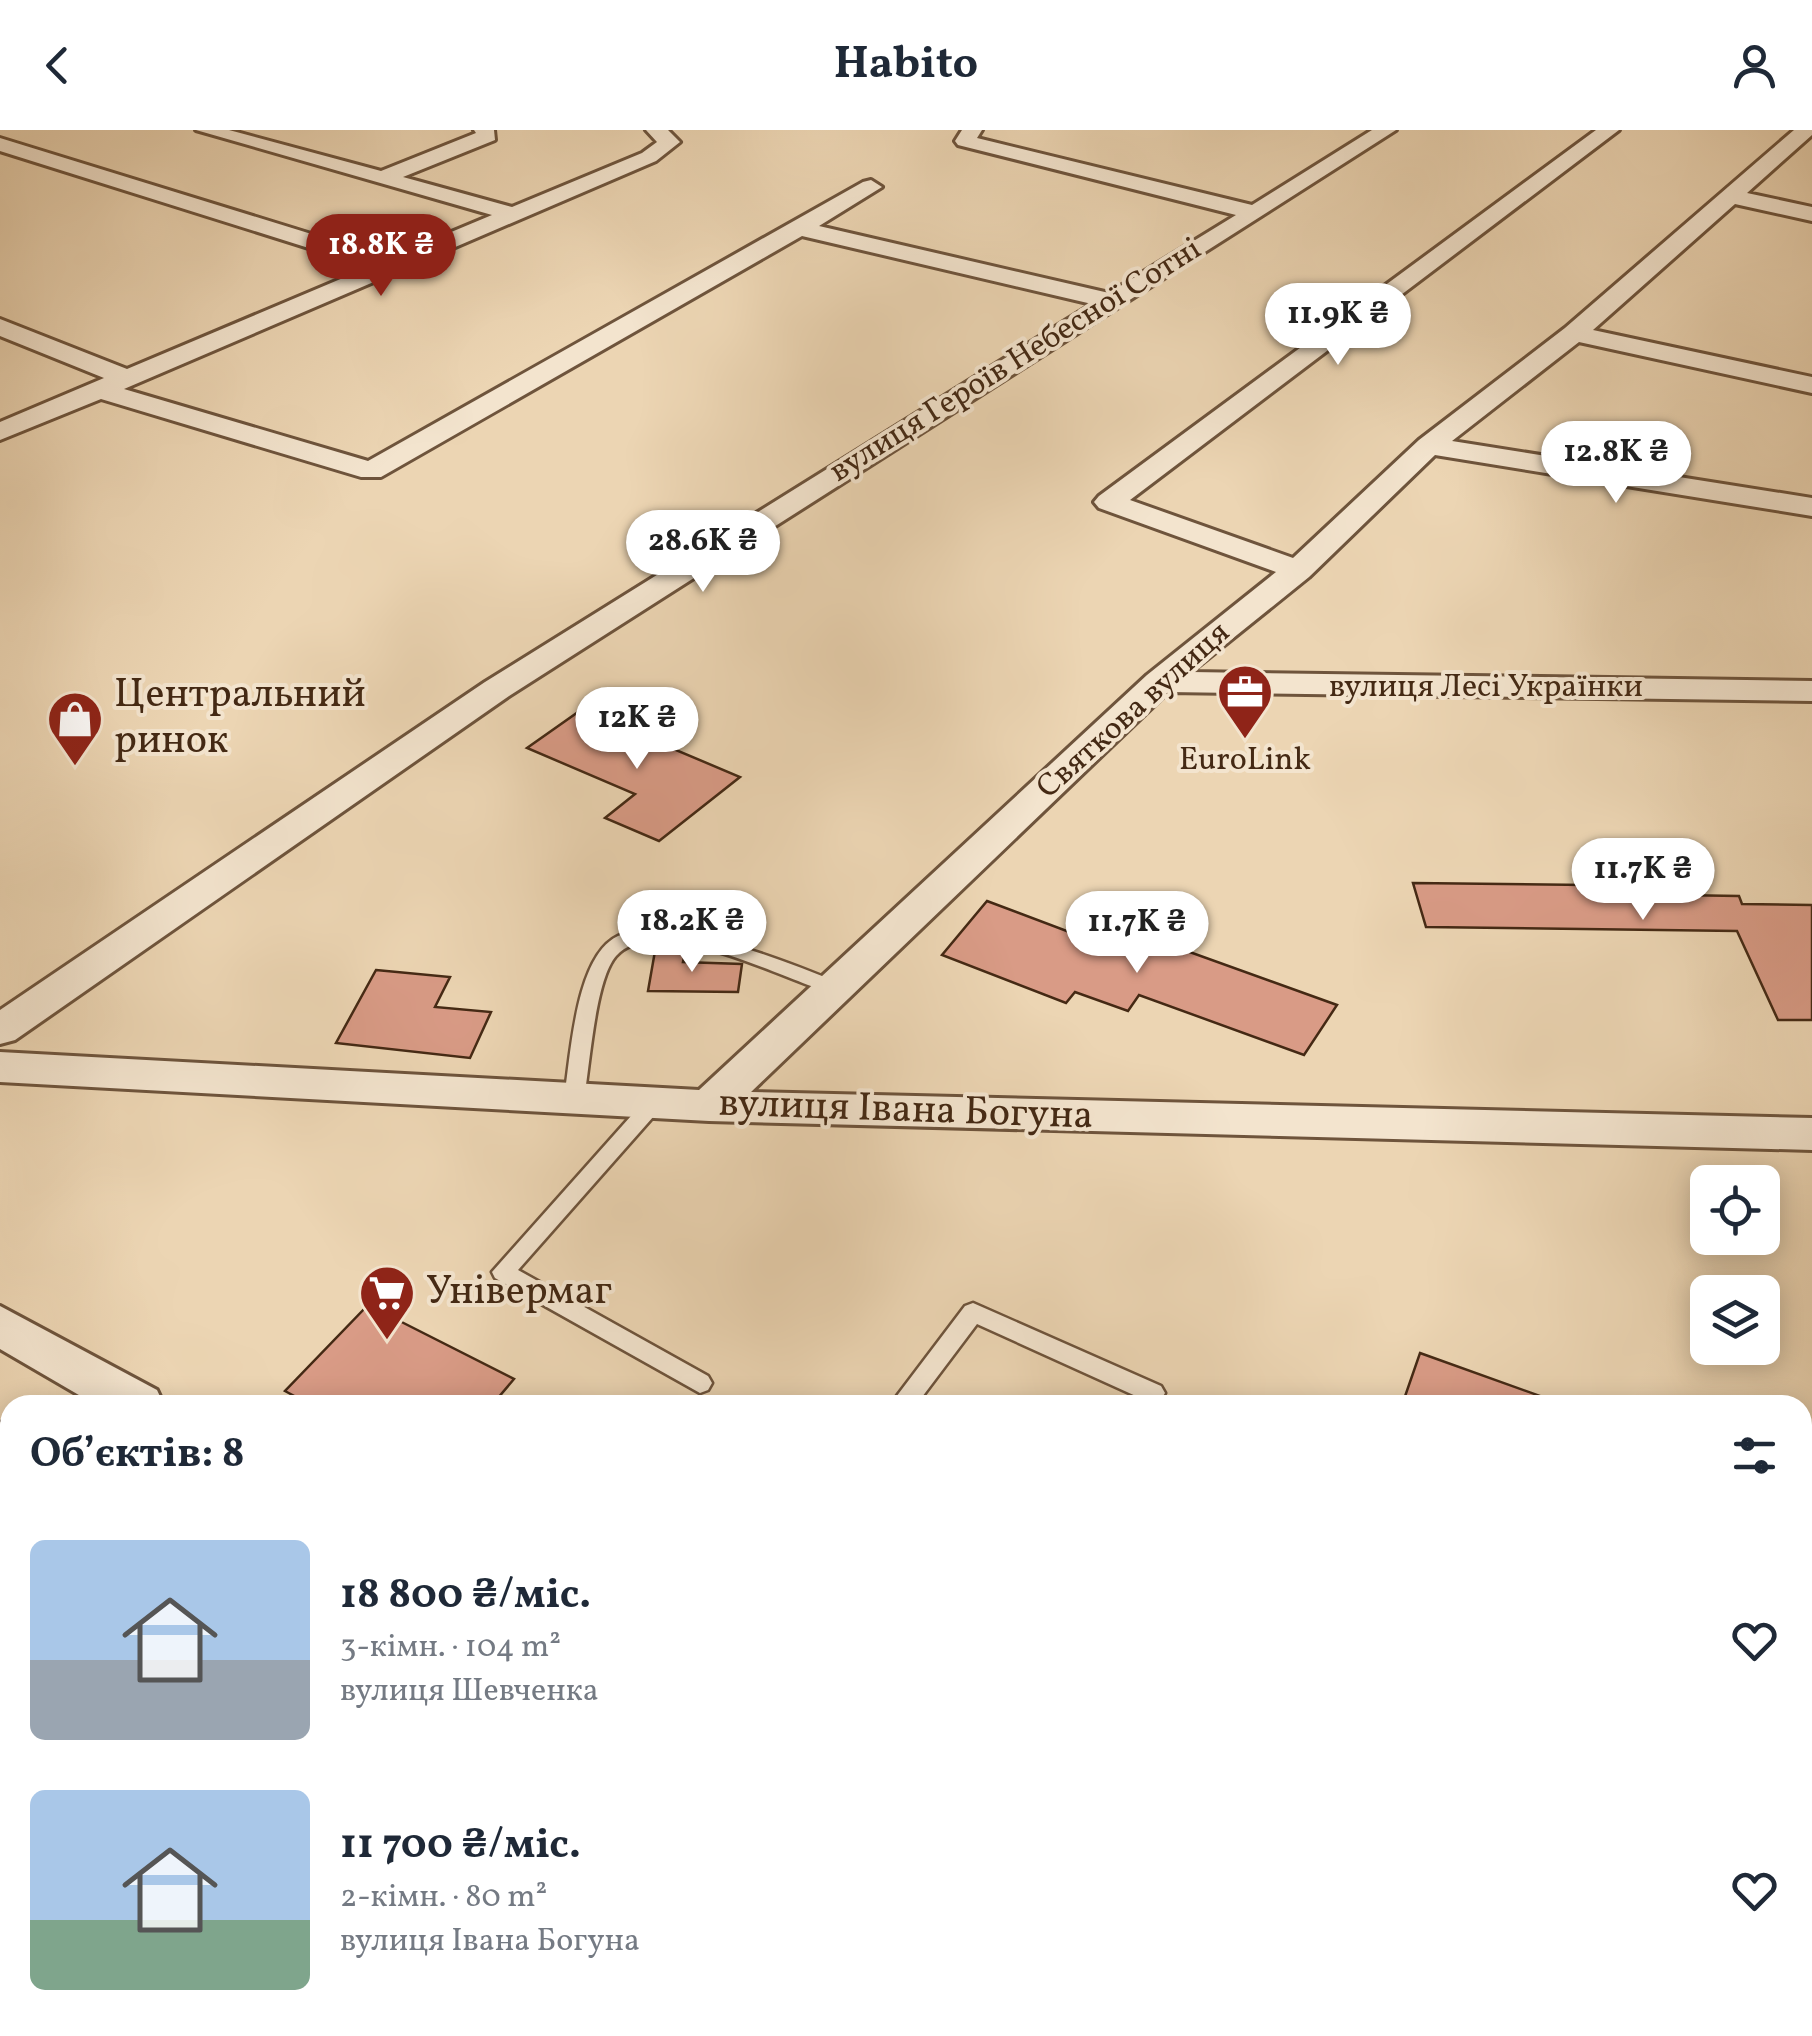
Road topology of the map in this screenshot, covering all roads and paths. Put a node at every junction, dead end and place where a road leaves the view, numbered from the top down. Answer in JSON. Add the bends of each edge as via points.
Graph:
{"nodes":[{"id":1,"x":206,"y":130,"type":"edge"},
{"id":2,"x":484,"y":130,"type":"edge"},
{"id":3,"x":656,"y":130,"type":"edge"},
{"id":4,"x":972,"y":130,"type":"edge"},
{"id":5,"x":1386,"y":130,"type":"edge"},
{"id":6,"x":1609,"y":130,"type":"edge"},
{"id":7,"x":1806,"y":130,"type":"edge"},
{"id":8,"x":0,"y":144,"type":"edge"},
{"id":9,"x":383,"y":178,"type":"junction"},
{"id":10,"x":871,"y":187,"type":"dead end"},
{"id":11,"x":1730,"y":196,"type":"junction"},
{"id":12,"x":1254,"y":212,"type":"junction"},
{"id":13,"x":512,"y":214,"type":"junction"},
{"id":14,"x":1812,"y":214,"type":"edge"},
{"id":15,"x":798,"y":228,"type":"junction"},
{"id":16,"x":389,"y":266,"type":"junction"},
{"id":17,"x":1110,"y":300,"type":"junction"},
{"id":18,"x":0,"y":327,"type":"edge"},
{"id":19,"x":1574,"y":333,"type":"junction"},
{"id":20,"x":127,"y":378,"type":"junction"},
{"id":21,"x":1812,"y":385,"type":"edge"},
{"id":22,"x":100,"y":390,"type":"junction"},
{"id":23,"x":0,"y":432,"type":"edge"},
{"id":24,"x":1429,"y":446,"type":"junction"},
{"id":25,"x":1812,"y":507,"type":"edge"},
{"id":26,"x":1298,"y":570,"type":"junction"},
{"id":27,"x":1160,"y":682,"type":"junction"},
{"id":28,"x":1812,"y":691,"type":"edge"},
{"id":29,"x":834,"y":988,"type":"junction"},
{"id":30,"x":0,"y":1030,"type":"edge"},
{"id":31,"x":0,"y":1067,"type":"edge"},
{"id":32,"x":574,"y":1098,"type":"junction"},
{"id":33,"x":654,"y":1102,"type":"junction"},
{"id":34,"x":710,"y":1106,"type":"junction"},
{"id":35,"x":1812,"y":1134,"type":"edge"},
{"id":36,"x":0,"y":1325,"type":"edge"},
{"id":37,"x":700,"y":1383,"type":"dead end"},
{"id":38,"x":122,"y":1395,"type":"edge"},
{"id":39,"x":910,"y":1395,"type":"edge"},
{"id":40,"x":1151,"y":1395,"type":"edge"}],
"edges":[{"from":1,"to":9,"type":"street"},
{"from":2,"to":9,"type":"street","via":[[488,136]]},
{"from":3,"to":13,"type":"street","via":[[670,142],[667,148]]},
{"from":4,"to":12,"type":"street","via":[[966,141]]},
{"from":5,"to":12,"type":"street","name":"вулиця Героїв Небесної Сотні"},
{"from":6,"to":26,"type":"street","via":[[1108,502]]},
{"from":7,"to":11,"type":"street","name":"Святкова вулиця"},
{"from":8,"to":16,"type":"street"},
{"from":9,"to":13,"type":"street"},
{"from":10,"to":15,"type":"street"},
{"from":11,"to":14,"type":"street"},
{"from":11,"to":19,"type":"street","name":"Святкова вулиця"},
{"from":12,"to":17,"type":"street","name":"вулиця Героїв Небесної Сотні"},
{"from":13,"to":16,"type":"street"},
{"from":15,"to":17,"type":"street"},
{"from":15,"to":22,"type":"street","via":[[371,470]]},
{"from":16,"to":20,"type":"street"},
{"from":17,"to":30,"type":"street","name":"вулиця Героїв Небесної Сотні","via":[[497,689]]},
{"from":18,"to":20,"type":"street"},
{"from":19,"to":21,"type":"street"},
{"from":19,"to":24,"type":"street","name":"Святкова вулиця"},
{"from":20,"to":22,"type":"street"},
{"from":22,"to":23,"type":"street"},
{"from":24,"to":25,"type":"street"},
{"from":24,"to":26,"type":"street","name":"Святкова вулиця"},
{"from":26,"to":27,"type":"street","name":"Святкова вулиця"},
{"from":27,"to":28,"type":"street","name":"вулиця Лесі Українки"},
{"from":27,"to":29,"type":"street","name":"Святкова вулиця"},
{"from":29,"to":32,"type":"lane","via":[[751,954],[671,938],[626,940],[608,952],[596,982]]},
{"from":29,"to":34,"type":"street","name":"Святкова вулиця"},
{"from":31,"to":32,"type":"street","name":"вулиця Івана Богуна"},
{"from":32,"to":33,"type":"street","name":"вулиця Івана Богуна"},
{"from":33,"to":34,"type":"street","name":"вулиця Івана Богуна"},
{"from":33,"to":37,"type":"lane","via":[[503,1272]]},
{"from":34,"to":35,"type":"street","name":"вулиця Івана Богуна"},
{"from":36,"to":38,"type":"street"},
{"from":39,"to":40,"type":"lane","via":[[974,1312]]}]}
